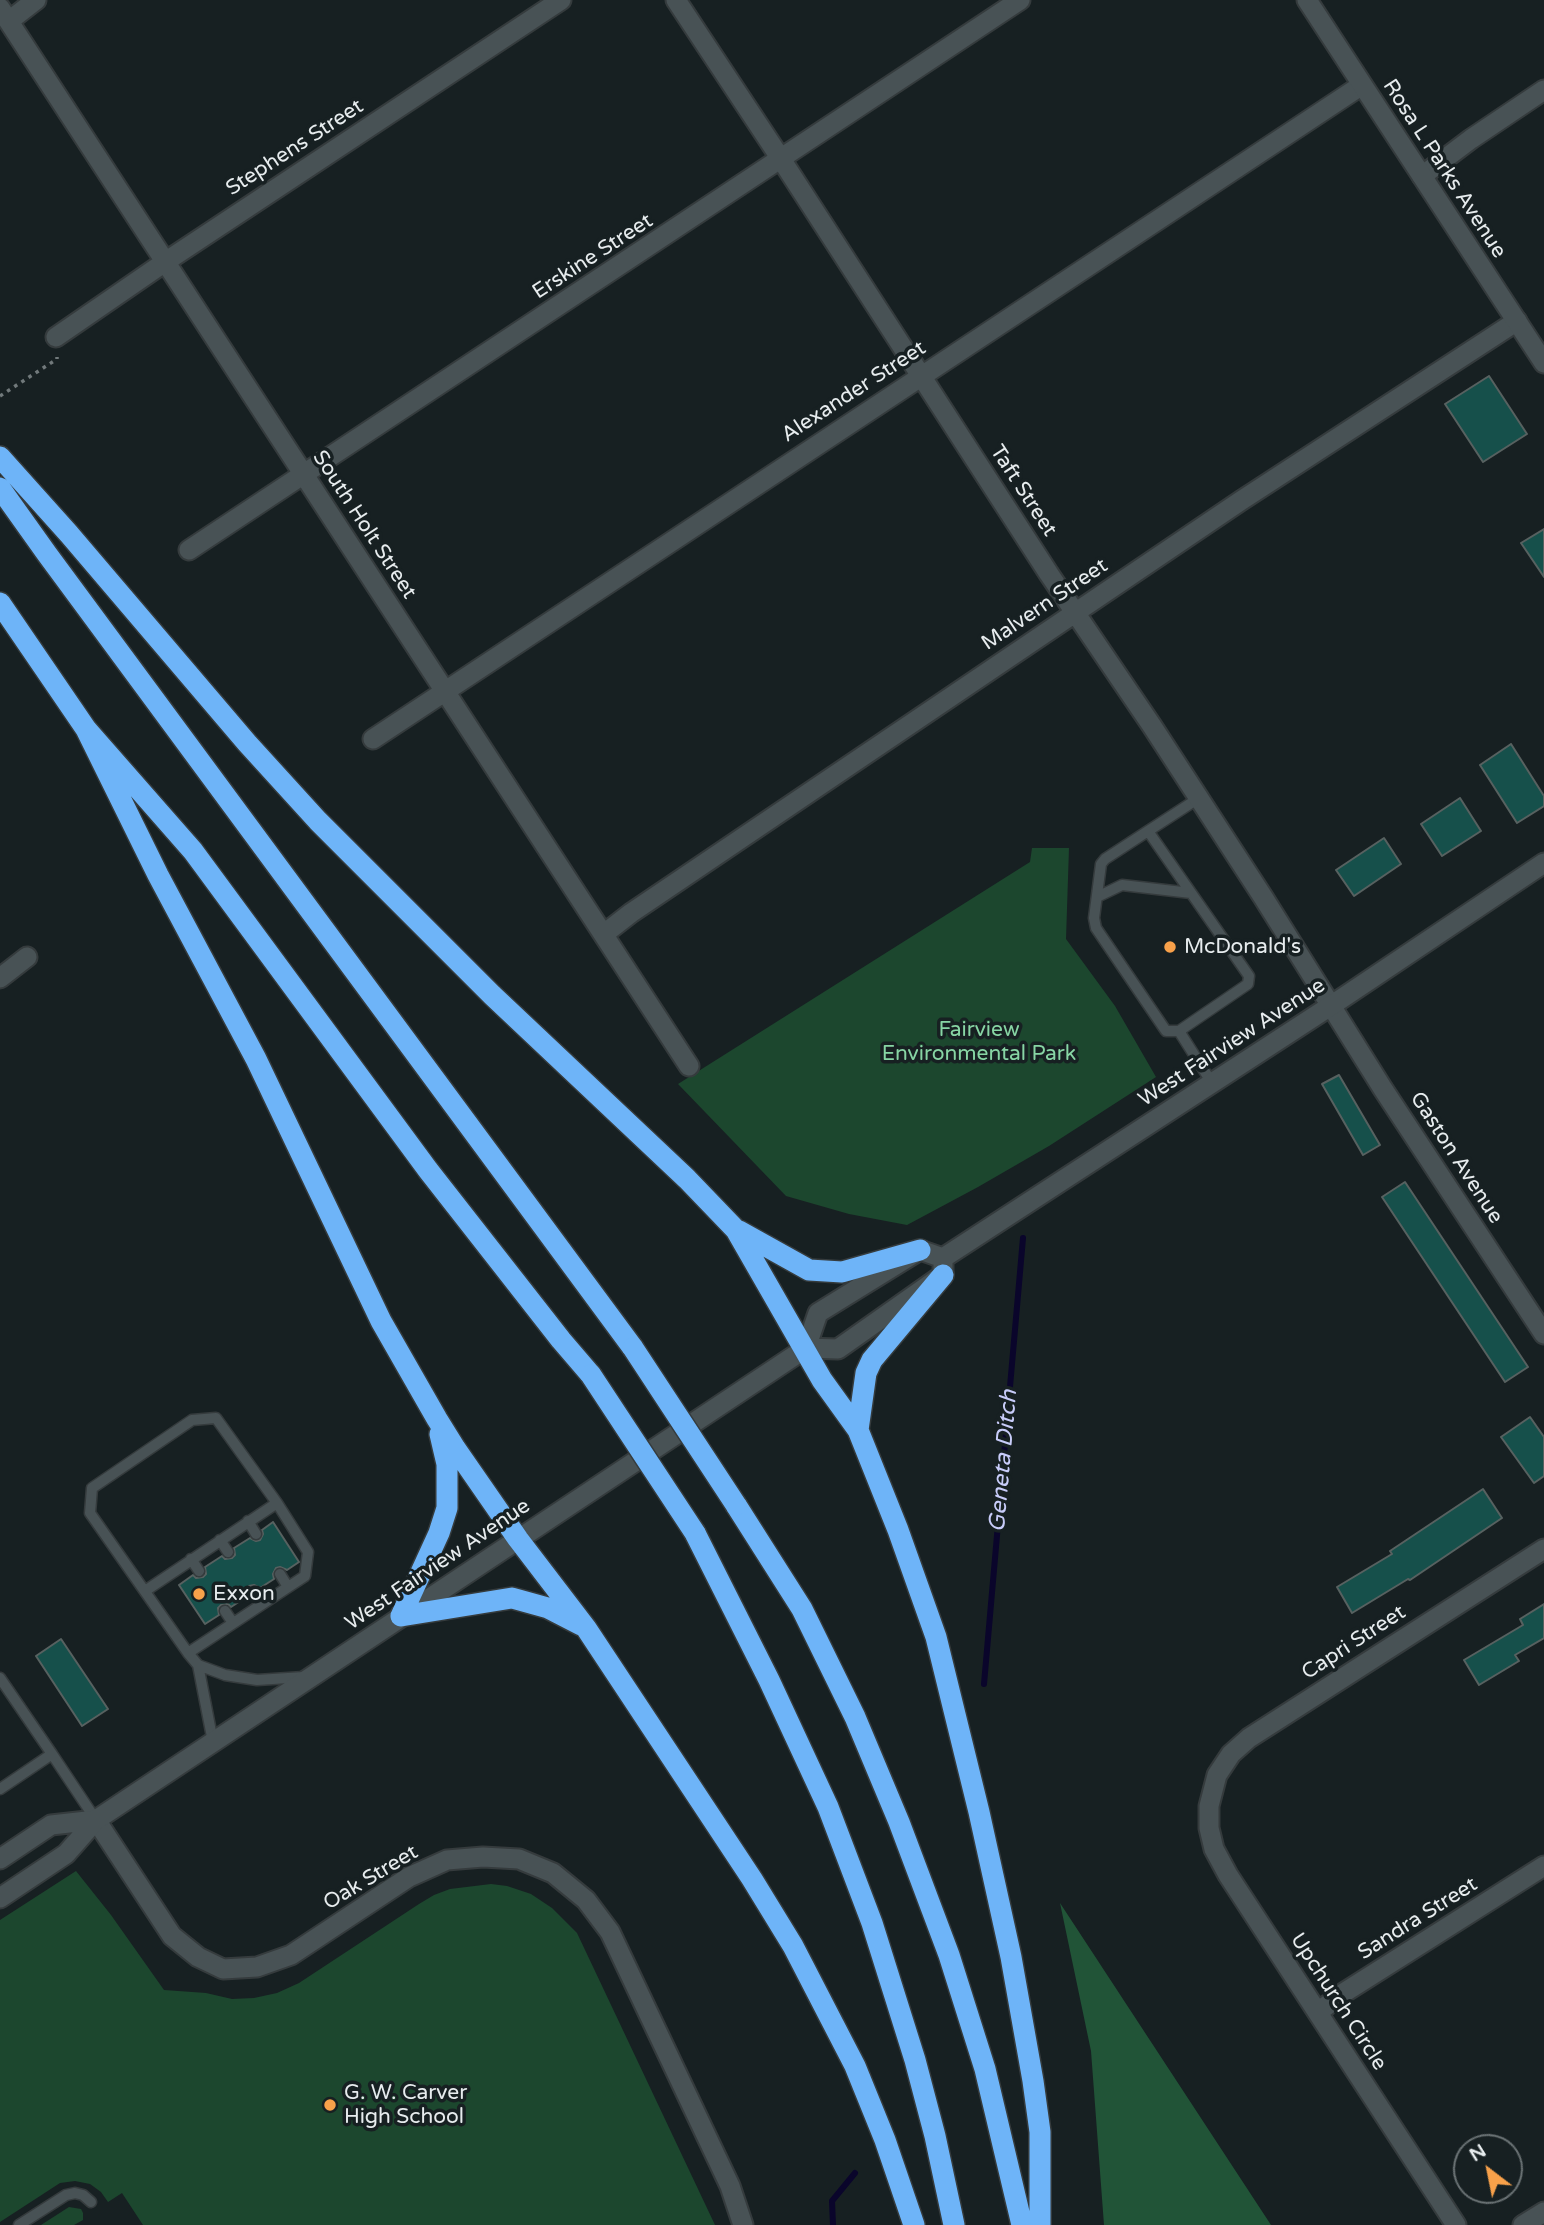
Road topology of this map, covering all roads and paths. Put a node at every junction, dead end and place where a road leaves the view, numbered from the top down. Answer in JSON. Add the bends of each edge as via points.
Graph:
{"nodes":[{"id":1,"x":36,"y":0,"type":"edge"},
{"id":2,"x":561,"y":0,"type":"edge"},
{"id":3,"x":676,"y":0,"type":"edge"},
{"id":4,"x":1020,"y":0,"type":"edge"},
{"id":5,"x":1307,"y":0,"type":"edge"},
{"id":6,"x":4,"y":15,"type":"edge"},
{"id":7,"x":1363,"y":85,"type":"junction"},
{"id":8,"x":1544,"y":90,"type":"edge"},
{"id":9,"x":781,"y":159,"type":"junction"},
{"id":10,"x":1422,"y":176,"type":"junction"},
{"id":11,"x":165,"y":262,"type":"junction"},
{"id":12,"x":1517,"y":321,"type":"junction"},
{"id":13,"x":56,"y":337,"type":"joint"},
{"id":14,"x":1544,"y":363,"type":"edge"},
{"id":15,"x":922,"y":375,"type":"junction"},
{"id":16,"x":0,"y":396,"type":"edge"},
{"id":17,"x":0,"y":457,"type":"edge"},
{"id":18,"x":304,"y":475,"type":"junction"},
{"id":19,"x":0,"y":488,"type":"edge"},
{"id":20,"x":190,"y":550,"type":"dead end"},
{"id":21,"x":0,"y":603,"type":"edge"},
{"id":22,"x":1075,"y":612,"type":"junction"},
{"id":23,"x":445,"y":691,"type":"junction"},
{"id":24,"x":86,"y":729,"type":"junction"},
{"id":25,"x":373,"y":739,"type":"dead end"},
{"id":26,"x":1199,"y":798,"type":"junction"},
{"id":27,"x":1148,"y":831,"type":"junction"},
{"id":28,"x":1544,"y":863,"type":"edge"},
{"id":29,"x":1191,"y":893,"type":"junction"},
{"id":30,"x":1097,"y":897,"type":"junction"},
{"id":31,"x":604,"y":934,"type":"junction"},
{"id":32,"x":27,"y":957,"type":"dead end"},
{"id":33,"x":0,"y":978,"type":"edge"},
{"id":34,"x":1332,"y":1006,"type":"junction"},
{"id":35,"x":1179,"y":1031,"type":"junction"},
{"id":36,"x":690,"y":1066,"type":"dead end"},
{"id":37,"x":1212,"y":1083,"type":"junction"},
{"id":38,"x":736,"y":1230,"type":"junction"},
{"id":39,"x":920,"y":1250,"type":"junction"},
{"id":40,"x":943,"y":1266,"type":"junction"},
{"id":41,"x":1544,"y":1334,"type":"edge"},
{"id":42,"x":806,"y":1348,"type":"junction"},
{"id":43,"x":437,"y":1419,"type":"junction"},
{"id":44,"x":858,"y":1430,"type":"junction"},
{"id":45,"x":277,"y":1503,"type":"junction"},
{"id":46,"x":248,"y":1521,"type":"junction"},
{"id":47,"x":256,"y":1534,"type":"dead end"},
{"id":48,"x":518,"y":1539,"type":"junction"},
{"id":49,"x":220,"y":1540,"type":"junction"},
{"id":50,"x":1544,"y":1549,"type":"edge"},
{"id":51,"x":228,"y":1552,"type":"dead end"},
{"id":52,"x":191,"y":1559,"type":"junction"},
{"id":53,"x":199,"y":1571,"type":"dead end"},
{"id":54,"x":281,"y":1574,"type":"dead end"},
{"id":55,"x":288,"y":1587,"type":"junction"},
{"id":56,"x":145,"y":1591,"type":"junction"},
{"id":57,"x":254,"y":1592,"type":"dead end"},
{"id":58,"x":262,"y":1604,"type":"junction"},
{"id":59,"x":225,"y":1611,"type":"dead end"},
{"id":60,"x":401,"y":1616,"type":"junction"},
{"id":61,"x":233,"y":1623,"type":"junction"},
{"id":62,"x":586,"y":1628,"type":"junction"},
{"id":63,"x":188,"y":1653,"type":"junction"},
{"id":64,"x":198,"y":1665,"type":"junction"},
{"id":65,"x":311,"y":1677,"type":"junction"},
{"id":66,"x":0,"y":1678,"type":"edge"},
{"id":67,"x":213,"y":1742,"type":"junction"},
{"id":68,"x":52,"y":1754,"type":"junction"},
{"id":69,"x":0,"y":1789,"type":"edge"},
{"id":70,"x":1210,"y":1795,"type":"joint"},
{"id":71,"x":96,"y":1820,"type":"junction"},
{"id":72,"x":0,"y":1859,"type":"edge"},
{"id":73,"x":1544,"y":1866,"type":"edge"},
{"id":74,"x":0,"y":1898,"type":"edge"},
{"id":75,"x":1318,"y":2012,"type":"junction"},
{"id":76,"x":91,"y":2202,"type":"dead end"},
{"id":77,"x":1544,"y":2212,"type":"edge"},
{"id":78,"x":19,"y":2225,"type":"edge"},
{"id":79,"x":743,"y":2225,"type":"edge"},
{"id":80,"x":914,"y":2225,"type":"edge"},
{"id":81,"x":954,"y":2225,"type":"edge"},
{"id":82,"x":1022,"y":2225,"type":"edge"},
{"id":83,"x":1040,"y":2225,"type":"edge"},
{"id":84,"x":1456,"y":2225,"type":"edge"},
{"id":85,"x":1523,"y":2225,"type":"edge"}],
"edges":[{"from":1,"to":6,"type":"street"},
{"from":2,"to":11,"type":"street","name":"Stephens Street"},
{"from":3,"to":9,"type":"street","name":"Taft Street"},
{"from":4,"to":9,"type":"street","name":"Erskine Street"},
{"from":5,"to":7,"type":"street","name":"Rosa L Parks Avenue"},
{"from":6,"to":11,"type":"street","name":"South Holt Street"},
{"from":7,"to":10,"type":"street","name":"Rosa L Parks Avenue"},
{"from":7,"to":15,"type":"street","name":"Alexander Street"},
{"from":8,"to":10,"type":"street"},
{"from":9,"to":15,"type":"street","name":"Taft Street"},
{"from":9,"to":18,"type":"street","name":"Erskine Street"},
{"from":10,"to":12,"type":"street","name":"Rosa L Parks Avenue"},
{"from":11,"to":13,"type":"street","name":"Stephens Street"},
{"from":11,"to":18,"type":"street","name":"South Holt Street"},
{"from":12,"to":14,"type":"street","name":"Rosa L Parks Avenue"},
{"from":12,"to":22,"type":"street","name":"Malvern Street"},
{"from":13,"to":16,"type":"path","via":[[57,359]]},
{"from":15,"to":22,"type":"street","name":"Taft Street"},
{"from":15,"to":23,"type":"street","name":"Alexander Street"},
{"from":17,"to":38,"type":"highway","via":[[318,821]]},
{"from":18,"to":20,"type":"street","name":"Erskine Street"},
{"from":18,"to":23,"type":"street","name":"South Holt Street"},
{"from":19,"to":82,"type":"highway","bridge":true,"via":[[633,1348],[802,1609],[900,1822],[949,1955],[985,2069]]},
{"from":21,"to":24,"type":"highway"},
{"from":22,"to":26,"type":"street","name":"Taft Street"},
{"from":22,"to":31,"type":"street","name":"Malvern Street"},
{"from":23,"to":25,"type":"street","name":"Alexander Street"},
{"from":23,"to":31,"type":"street","name":"South Holt Street"},
{"from":24,"to":43,"type":"highway","via":[[256,1059],[381,1321]]},
{"from":24,"to":81,"type":"highway","bridge":true,"via":[[193,851],[428,1170],[591,1375],[695,1532],[812,1772],[872,1923],[920,2080]]},
{"from":26,"to":27,"type":"lane"},
{"from":26,"to":34,"type":"street","name":"Taft Street"},
{"from":27,"to":29,"type":"lane"},
{"from":27,"to":30,"type":"lane","via":[[1101,864]]},
{"from":28,"to":34,"type":"street","name":"West Fairview Avenue"},
{"from":29,"to":30,"type":"lane","via":[[1122,885]]},
{"from":29,"to":35,"type":"lane","via":[[1249,976],[1248,984]]},
{"from":30,"to":35,"type":"lane","via":[[1096,928],[1166,1031]]},
{"from":31,"to":36,"type":"street","name":"South Holt Street"},
{"from":32,"to":33,"type":"street"},
{"from":34,"to":37,"type":"street","name":"West Fairview Avenue"},
{"from":34,"to":41,"type":"street","name":"Gaston Avenue"},
{"from":35,"to":37,"type":"lane"},
{"from":37,"to":40,"type":"street","name":"West Fairview Avenue"},
{"from":38,"to":39,"type":"highway","via":[[809,1269],[842,1272]]},
{"from":38,"to":42,"type":"highway"},
{"from":39,"to":40,"type":"street"},
{"from":39,"to":42,"type":"street","via":[[818,1313]]},
{"from":40,"to":42,"type":"street","name":"West Fairview Avenue","via":[[838,1349]]},
{"from":40,"to":44,"type":"highway","via":[[872,1360]]},
{"from":42,"to":44,"type":"highway","via":[[822,1380]]},
{"from":42,"to":48,"type":"street","name":"West Fairview Avenue"},
{"from":43,"to":48,"type":"highway"},
{"from":43,"to":60,"type":"highway","via":[[447,1464],[447,1507]]},
{"from":44,"to":83,"type":"highway","via":[[936,1637],[979,1812],[1035,2094],[1040,2132]]},
{"from":45,"to":46,"type":"lane"},
{"from":45,"to":55,"type":"lane","via":[[308,1552],[304,1576]]},
{"from":45,"to":56,"type":"lane","via":[[216,1418],[192,1420],[92,1489],[90,1513]]},
{"from":46,"to":47,"type":"lane"},
{"from":46,"to":49,"type":"lane"},
{"from":48,"to":60,"type":"street","name":"West Fairview Avenue"},
{"from":48,"to":62,"type":"highway"},
{"from":49,"to":51,"type":"lane"},
{"from":49,"to":52,"type":"lane"},
{"from":50,"to":70,"type":"street","name":"Capri Street","via":[[1249,1738],[1231,1754]]},
{"from":52,"to":53,"type":"lane"},
{"from":52,"to":56,"type":"lane"},
{"from":54,"to":55,"type":"lane"},
{"from":55,"to":58,"type":"lane"},
{"from":56,"to":63,"type":"lane"},
{"from":57,"to":58,"type":"lane"},
{"from":58,"to":61,"type":"lane"},
{"from":59,"to":61,"type":"lane"},
{"from":60,"to":62,"type":"highway","via":[[512,1598],[548,1608]]},
{"from":60,"to":65,"type":"street","name":"West Fairview Avenue"},
{"from":61,"to":63,"type":"lane"},
{"from":62,"to":80,"type":"highway","via":[[805,1967],[855,2066]]},
{"from":63,"to":64,"type":"lane"},
{"from":64,"to":65,"type":"lane","via":[[257,1680]]},
{"from":64,"to":67,"type":"lane"},
{"from":65,"to":67,"type":"street","name":"West Fairview Avenue"},
{"from":66,"to":68,"type":"lane"},
{"from":67,"to":71,"type":"street","name":"West Fairview Avenue"},
{"from":68,"to":69,"type":"lane"},
{"from":68,"to":71,"type":"lane"},
{"from":70,"to":75,"type":"street","name":"Upchurch Circle","via":[[1214,1849]]},
{"from":71,"to":72,"type":"street","name":"West Fairview Avenue","via":[[51,1825]]},
{"from":71,"to":74,"type":"street","name":"West Fairview Avenue","via":[[66,1854]]},
{"from":71,"to":79,"type":"street","name":"Oak Street","via":[[172,1936],[198,1957],[223,1969],[257,1967],[291,1955],[409,1877],[447,1860],[519,1859],[553,1873],[586,1900],[610,1932],[730,2186]]},
{"from":73,"to":75,"type":"street","name":"Sandra Street"},
{"from":75,"to":84,"type":"street","name":"Upchurch Circle"},
{"from":76,"to":78,"type":"lane","via":[[83,2195],[66,2195]]},
{"from":77,"to":85,"type":"street"}]}
